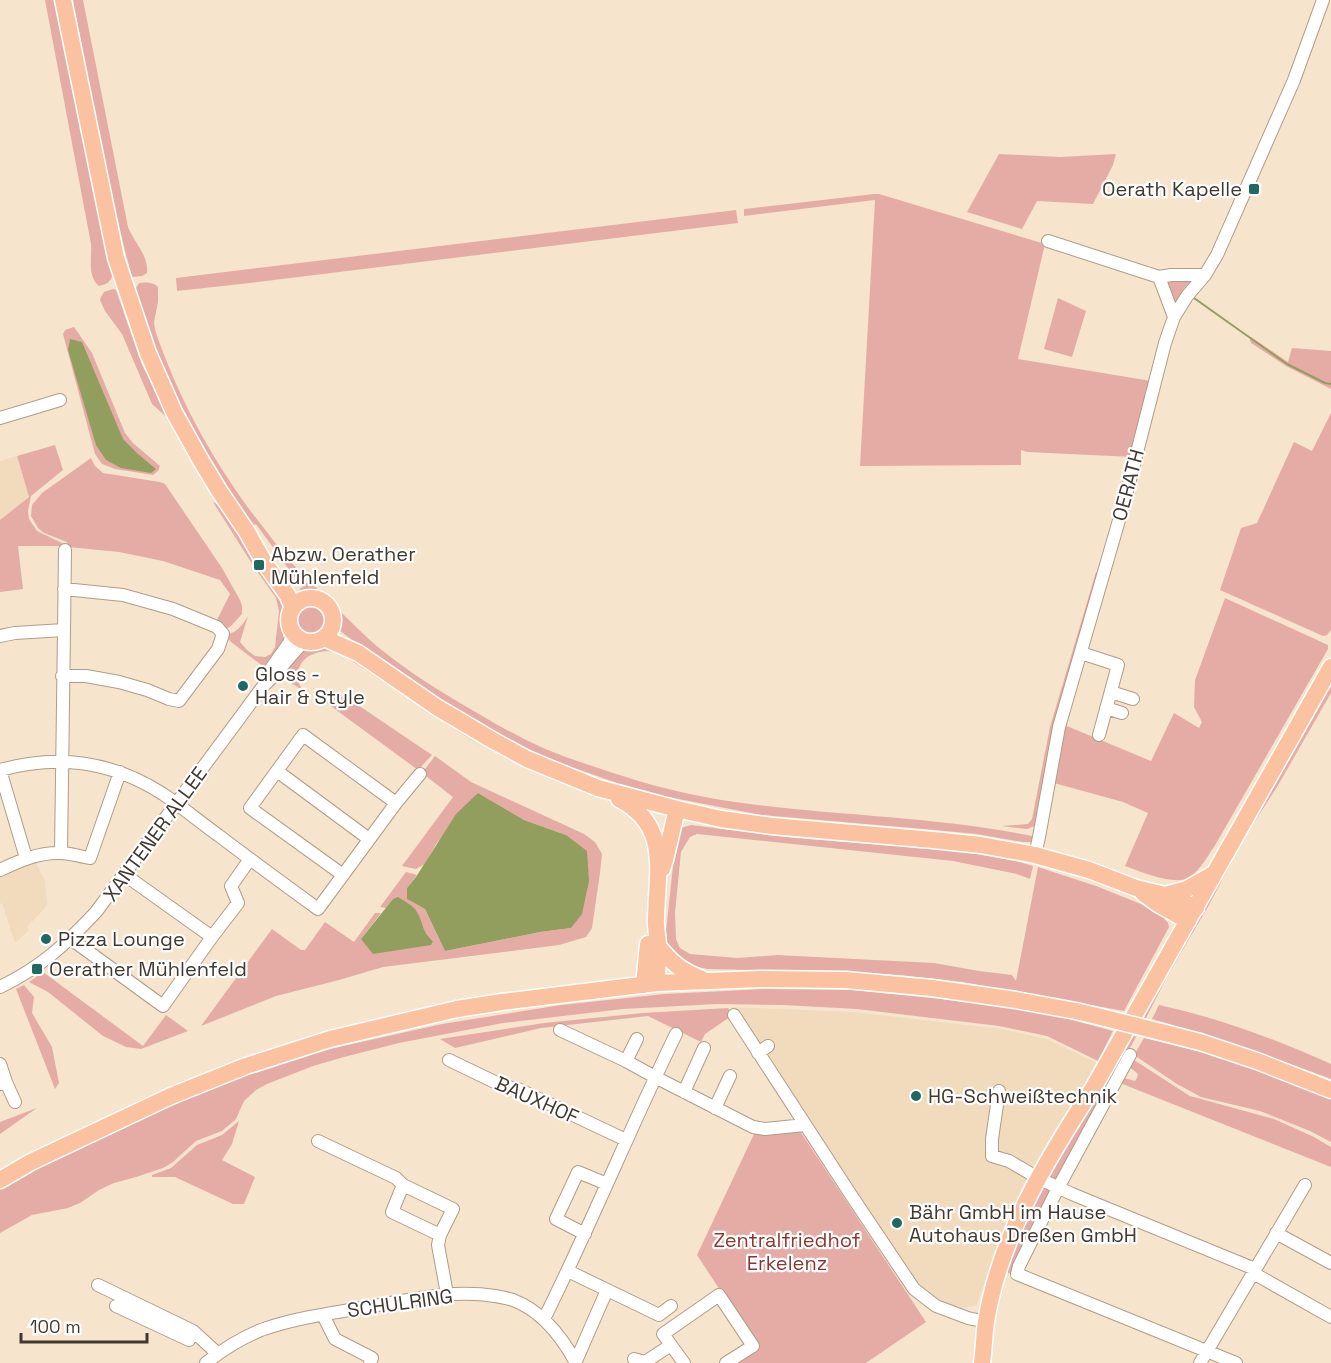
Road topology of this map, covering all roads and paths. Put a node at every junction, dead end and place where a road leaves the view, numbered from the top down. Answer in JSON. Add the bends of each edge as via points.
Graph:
{"nodes":[{"id":1,"x":63,"y":0,"type":"edge"},
{"id":2,"x":1323,"y":0,"type":"edge"},
{"id":3,"x":1048,"y":241,"type":"dead end"},
{"id":4,"x":1205,"y":275,"type":"junction"},
{"id":5,"x":1159,"y":277,"type":"junction"},
{"id":6,"x":1174,"y":317,"type":"junction"},
{"id":7,"x":60,"y":400,"type":"dead end"},
{"id":8,"x":0,"y":418,"type":"edge"},
{"id":9,"x":65,"y":550,"type":"dead end"},
{"id":10,"x":64,"y":589,"type":"junction"},
{"id":11,"x":299,"y":604,"type":"junction"},
{"id":12,"x":64,"y":630,"type":"junction"},
{"id":13,"x":328,"y":633,"type":"junction"},
{"id":14,"x":0,"y":636,"type":"edge"},
{"id":15,"x":299,"y":636,"type":"junction"},
{"id":16,"x":1081,"y":653,"type":"junction"},
{"id":17,"x":1331,"y":667,"type":"edge"},
{"id":18,"x":62,"y":676,"type":"junction"},
{"id":19,"x":1111,"y":692,"type":"junction"},
{"id":20,"x":1133,"y":699,"type":"dead end"},
{"id":21,"x":1106,"y":708,"type":"junction"},
{"id":22,"x":1122,"y":713,"type":"dead end"},
{"id":23,"x":1099,"y":735,"type":"dead end"},
{"id":24,"x":63,"y":761,"type":"junction"},
{"id":25,"x":0,"y":770,"type":"edge"},
{"id":26,"x":277,"y":771,"type":"junction"},
{"id":27,"x":120,"y":772,"type":"junction"},
{"id":28,"x":420,"y":774,"type":"dead end"},
{"id":29,"x":598,"y":788,"type":"junction"},
{"id":30,"x":396,"y":803,"type":"junction"},
{"id":31,"x":176,"y":804,"type":"junction"},
{"id":32,"x":670,"y":807,"type":"junction"},
{"id":33,"x":369,"y":839,"type":"junction"},
{"id":34,"x":61,"y":853,"type":"junction"},
{"id":35,"x":657,"y":853,"type":"junction"},
{"id":36,"x":1035,"y":855,"type":"junction"},
{"id":37,"x":26,"y":858,"type":"junction"},
{"id":38,"x":250,"y":859,"type":"junction"},
{"id":39,"x":0,"y":870,"type":"edge"},
{"id":40,"x":1216,"y":872,"type":"junction"},
{"id":41,"x":125,"y":875,"type":"junction"},
{"id":42,"x":343,"y":875,"type":"junction"},
{"id":43,"x":659,"y":876,"type":"junction"},
{"id":44,"x":1136,"y":888,"type":"junction"},
{"id":45,"x":1165,"y":895,"type":"junction"},
{"id":46,"x":1192,"y":914,"type":"junction"},
{"id":47,"x":656,"y":921,"type":"junction"},
{"id":48,"x":212,"y":937,"type":"junction"},
{"id":49,"x":71,"y":939,"type":"junction"},
{"id":50,"x":658,"y":946,"type":"junction"},
{"id":51,"x":708,"y":981,"type":"junction"},
{"id":52,"x":650,"y":984,"type":"junction"},
{"id":53,"x":0,"y":987,"type":"edge"},
{"id":54,"x":734,"y":1015,"type":"dead end"},
{"id":55,"x":560,"y":1030,"type":"dead end"},
{"id":56,"x":676,"y":1034,"type":"dead end"},
{"id":57,"x":637,"y":1038,"type":"dead end"},
{"id":58,"x":704,"y":1048,"type":"dead end"},
{"id":59,"x":1130,"y":1055,"type":"dead end"},
{"id":60,"x":448,"y":1060,"type":"dead end"},
{"id":61,"x":626,"y":1061,"type":"junction"},
{"id":62,"x":0,"y":1064,"type":"edge"},
{"id":63,"x":730,"y":1076,"type":"dead end"},
{"id":64,"x":655,"y":1077,"type":"junction"},
{"id":65,"x":3,"y":1083,"type":"edge"},
{"id":66,"x":1331,"y":1090,"type":"edge"},
{"id":67,"x":999,"y":1091,"type":"dead end"},
{"id":68,"x":684,"y":1092,"type":"junction"},
{"id":69,"x":15,"y":1102,"type":"dead end"},
{"id":70,"x":715,"y":1108,"type":"junction"},
{"id":71,"x":805,"y":1125,"type":"junction"},
{"id":72,"x":626,"y":1140,"type":"junction"},
{"id":73,"x":318,"y":1141,"type":"dead end"},
{"id":74,"x":1038,"y":1178,"type":"junction"},
{"id":75,"x":0,"y":1180,"type":"edge"},
{"id":76,"x":607,"y":1184,"type":"junction"},
{"id":77,"x":403,"y":1185,"type":"junction"},
{"id":78,"x":1305,"y":1185,"type":"dead end"},
{"id":79,"x":1058,"y":1188,"type":"junction"},
{"id":80,"x":1276,"y":1233,"type":"junction"},
{"id":81,"x":585,"y":1234,"type":"junction"},
{"id":82,"x":440,"y":1235,"type":"junction"},
{"id":83,"x":1331,"y":1263,"type":"edge"},
{"id":84,"x":568,"y":1271,"type":"junction"},
{"id":85,"x":1254,"y":1271,"type":"junction"},
{"id":86,"x":98,"y":1285,"type":"dead end"},
{"id":87,"x":607,"y":1290,"type":"junction"},
{"id":88,"x":447,"y":1294,"type":"junction"},
{"id":89,"x":116,"y":1306,"type":"dead end"},
{"id":90,"x":671,"y":1306,"type":"dead end"},
{"id":91,"x":323,"y":1315,"type":"junction"},
{"id":92,"x":1331,"y":1317,"type":"edge"},
{"id":93,"x":544,"y":1319,"type":"junction"},
{"id":94,"x":986,"y":1322,"type":"junction"},
{"id":95,"x":193,"y":1330,"type":"junction"},
{"id":96,"x":671,"y":1345,"type":"junction"},
{"id":97,"x":1207,"y":1352,"type":"junction"},
{"id":98,"x":218,"y":1354,"type":"junction"},
{"id":99,"x":634,"y":1359,"type":"dead end"},
{"id":100,"x":576,"y":1362,"type":"edge"},
{"id":101,"x":206,"y":1363,"type":"edge"},
{"id":102,"x":370,"y":1363,"type":"edge"},
{"id":103,"x":684,"y":1363,"type":"edge"},
{"id":104,"x":726,"y":1363,"type":"edge"},
{"id":105,"x":982,"y":1363,"type":"edge"},
{"id":106,"x":1200,"y":1363,"type":"edge"},
{"id":107,"x":1236,"y":1363,"type":"edge"}],
"edges":[{"from":1,"to":11,"type":"main road","via":[[116,258],[148,353],[174,412],[218,489],[264,562],[288,596]]},
{"from":2,"to":4,"type":"street","name":"OERATH","via":[[1289,90]]},
{"from":3,"to":5,"type":"street"},
{"from":4,"to":5,"type":"street"},
{"from":4,"to":6,"type":"street","name":"OERATH"},
{"from":5,"to":6,"type":"street"},
{"from":6,"to":16,"type":"street","name":"OERATH"},
{"from":7,"to":8,"type":"street"},
{"from":9,"to":10,"type":"street"},
{"from":10,"to":12,"type":"street"},
{"from":10,"to":18,"type":"street","via":[[123,596],[173,609],[217,627],[223,634],[218,649],[179,701],[118,682]]},
{"from":11,"to":13,"type":"main road","via":[[312,598],[325,603],[333,621]]},
{"from":11,"to":15,"type":"main road","via":[[290,620]]},
{"from":12,"to":14,"type":"street"},
{"from":12,"to":18,"type":"street"},
{"from":13,"to":15,"type":"main road","via":[[311,642]]},
{"from":13,"to":29,"type":"main road","via":[[494,741]]},
{"from":15,"to":31,"type":"street","name":"XANTENER ALLEE","via":[[296,648]]},
{"from":16,"to":19,"type":"street","via":[[1118,665]]},
{"from":16,"to":36,"type":"street","name":"OERATH","via":[[1059,727]]},
{"from":17,"to":40,"type":"main road"},
{"from":18,"to":24,"type":"street"},
{"from":19,"to":20,"type":"street"},
{"from":19,"to":21,"type":"street"},
{"from":21,"to":22,"type":"street"},
{"from":21,"to":23,"type":"street"},
{"from":24,"to":25,"type":"street"},
{"from":24,"to":27,"type":"street"},
{"from":24,"to":34,"type":"street"},
{"from":25,"to":37,"type":"street"},
{"from":26,"to":30,"type":"street","via":[[303,735]]},
{"from":26,"to":33,"type":"street"},
{"from":26,"to":42,"type":"street","via":[[250,807]]},
{"from":27,"to":31,"type":"street"},
{"from":27,"to":34,"type":"street","via":[[90,858]]},
{"from":28,"to":30,"type":"street"},
{"from":29,"to":32,"type":"main road"},
{"from":29,"to":35,"type":"main road","via":[[627,803],[645,819]]},
{"from":30,"to":33,"type":"street"},
{"from":31,"to":38,"type":"street"},
{"from":31,"to":41,"type":"street","name":"XANTENER ALLEE"},
{"from":32,"to":35,"type":"main road"},
{"from":32,"to":36,"type":"main road","via":[[772,826],[933,840]]},
{"from":32,"to":43,"type":"main road","via":[[665,860]]},
{"from":33,"to":42,"type":"street"},
{"from":34,"to":37,"type":"street"},
{"from":35,"to":43,"type":"main road"},
{"from":36,"to":44,"type":"main road"},
{"from":37,"to":39,"type":"street"},
{"from":38,"to":42,"type":"street","via":[[318,909]]},
{"from":38,"to":48,"type":"street","via":[[231,886],[238,903]]},
{"from":40,"to":45,"type":"main road","via":[[1187,889]]},
{"from":40,"to":46,"type":"main road"},
{"from":41,"to":48,"type":"street"},
{"from":41,"to":49,"type":"street","name":"XANTENER ALLEE"},
{"from":43,"to":47,"type":"main road"},
{"from":44,"to":45,"type":"main road"},
{"from":44,"to":46,"type":"main road","via":[[1158,904]]},
{"from":45,"to":46,"type":"main road"},
{"from":46,"to":74,"type":"main road"},
{"from":47,"to":50,"type":"main road"},
{"from":47,"to":52,"type":"main road","via":[[648,945]]},
{"from":48,"to":49,"type":"street","via":[[163,1006]]},
{"from":49,"to":53,"type":"street","name":"XANTENER ALLEE","via":[[21,977]]},
{"from":50,"to":51,"type":"main road","via":[[678,968]]},
{"from":50,"to":52,"type":"main road"},
{"from":51,"to":52,"type":"main road"},
{"from":51,"to":66,"type":"main road","bridge":true,"via":[[846,980],[1016,1000],[1200,1042]]},
{"from":52,"to":75,"type":"main road","via":[[457,1009],[330,1039],[171,1096]]},
{"from":54,"to":71,"type":"street","via":[[763,1049]]},
{"from":55,"to":61,"type":"street"},
{"from":56,"to":64,"type":"street"},
{"from":57,"to":61,"type":"street"},
{"from":58,"to":68,"type":"street"},
{"from":59,"to":79,"type":"street"},
{"from":60,"to":72,"type":"street","name":"BAUXHOF"},
{"from":61,"to":64,"type":"street"},
{"from":62,"to":65,"type":"street"},
{"from":63,"to":70,"type":"street"},
{"from":64,"to":68,"type":"street"},
{"from":64,"to":72,"type":"street"},
{"from":65,"to":69,"type":"street"},
{"from":67,"to":74,"type":"street","via":[[992,1156]]},
{"from":68,"to":70,"type":"street"},
{"from":70,"to":71,"type":"street","via":[[753,1127]]},
{"from":71,"to":94,"type":"street","via":[[914,1289],[936,1306]]},
{"from":72,"to":76,"type":"street"},
{"from":73,"to":77,"type":"street"},
{"from":74,"to":79,"type":"street"},
{"from":74,"to":94,"type":"main road","via":[[1001,1261]]},
{"from":76,"to":81,"type":"street"},
{"from":76,"to":81,"type":"street","via":[[578,1172],[556,1219]]},
{"from":77,"to":82,"type":"street","via":[[392,1212]]},
{"from":77,"to":82,"type":"street","via":[[453,1209]]},
{"from":78,"to":80,"type":"street"},
{"from":79,"to":85,"type":"street"},
{"from":79,"to":97,"type":"street","via":[[1017,1274]]},
{"from":80,"to":83,"type":"street"},
{"from":80,"to":85,"type":"street"},
{"from":81,"to":84,"type":"street"},
{"from":82,"to":88,"type":"street","via":[[439,1254]]},
{"from":84,"to":87,"type":"street"},
{"from":84,"to":93,"type":"street"},
{"from":85,"to":92,"type":"street"},
{"from":85,"to":97,"type":"street"},
{"from":86,"to":95,"type":"street"},
{"from":87,"to":90,"type":"street","via":[[659,1315]]},
{"from":87,"to":100,"type":"street"},
{"from":88,"to":91,"type":"street","name":"SCHULRING"},
{"from":88,"to":93,"type":"street","name":"SCHULRING","via":[[512,1300]]},
{"from":89,"to":95,"type":"street","via":[[189,1340]]},
{"from":91,"to":98,"type":"street","name":"SCHULRING","via":[[259,1331]]},
{"from":91,"to":102,"type":"street","via":[[335,1339],[372,1358]]},
{"from":93,"to":100,"type":"street","name":"SCHULRING"},
{"from":94,"to":105,"type":"main road"},
{"from":95,"to":98,"type":"street"},
{"from":96,"to":99,"type":"street","via":[[645,1362]]},
{"from":96,"to":103,"type":"street"},
{"from":96,"to":104,"type":"street","via":[[663,1334],[719,1295],[753,1346]]},
{"from":97,"to":106,"type":"street"},
{"from":97,"to":107,"type":"street"},
{"from":98,"to":101,"type":"street","name":"SCHULRING"}]}
